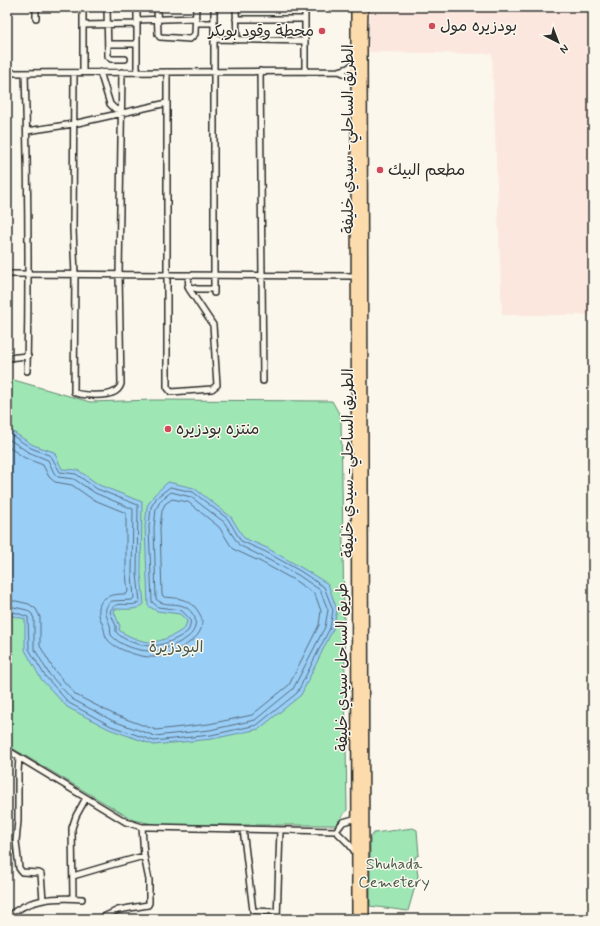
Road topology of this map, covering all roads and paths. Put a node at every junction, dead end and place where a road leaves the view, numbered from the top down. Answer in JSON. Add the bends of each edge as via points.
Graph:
{"nodes":[{"id":1,"x":36,"y":7,"type":"edge"},
{"id":2,"x":83,"y":7,"type":"edge"},
{"id":3,"x":107,"y":7,"type":"edge"},
{"id":4,"x":137,"y":7,"type":"edge"},
{"id":5,"x":157,"y":7,"type":"edge"},
{"id":6,"x":196,"y":7,"type":"edge"},
{"id":7,"x":214,"y":7,"type":"edge"},
{"id":8,"x":236,"y":7,"type":"edge"},
{"id":9,"x":305,"y":7,"type":"edge"},
{"id":10,"x":356,"y":7,"type":"edge"},
{"id":11,"x":363,"y":7,"type":"edge"},
{"id":12,"x":36,"y":18,"type":"dead end"},
{"id":13,"x":236,"y":19,"type":"junction"},
{"id":14,"x":305,"y":19,"type":"junction"},
{"id":15,"x":158,"y":20,"type":"junction"},
{"id":16,"x":196,"y":21,"type":"junction"},
{"id":17,"x":137,"y":22,"type":"junction"},
{"id":18,"x":214,"y":23,"type":"junction"},
{"id":19,"x":83,"y":25,"type":"junction"},
{"id":20,"x":108,"y":25,"type":"junction"},
{"id":21,"x":214,"y":39,"type":"junction"},
{"id":22,"x":236,"y":40,"type":"junction"},
{"id":23,"x":305,"y":41,"type":"junction"},
{"id":24,"x":108,"y":44,"type":"junction"},
{"id":25,"x":137,"y":44,"type":"junction"},
{"id":26,"x":125,"y":59,"type":"dead end"},
{"id":27,"x":356,"y":62,"type":"junction"},
{"id":28,"x":214,"y":71,"type":"junction"},
{"id":29,"x":260,"y":71,"type":"junction"},
{"id":30,"x":305,"y":71,"type":"junction"},
{"id":31,"x":339,"y":71,"type":"junction"},
{"id":32,"x":74,"y":72,"type":"junction"},
{"id":33,"x":83,"y":72,"type":"junction"},
{"id":34,"x":100,"y":72,"type":"junction"},
{"id":35,"x":122,"y":72,"type":"junction"},
{"id":36,"x":137,"y":72,"type":"junction"},
{"id":37,"x":167,"y":72,"type":"junction"},
{"id":38,"x":7,"y":73,"type":"edge"},
{"id":39,"x":25,"y":73,"type":"junction"},
{"id":40,"x":356,"y":82,"type":"junction"},
{"id":41,"x":167,"y":102,"type":"junction"},
{"id":42,"x":121,"y":112,"type":"junction"},
{"id":43,"x":74,"y":124,"type":"junction"},
{"id":44,"x":27,"y":131,"type":"junction"},
{"id":45,"x":7,"y":274,"type":"edge"},
{"id":46,"x":29,"y":274,"type":"junction"},
{"id":47,"x":75,"y":275,"type":"junction"},
{"id":48,"x":119,"y":275,"type":"junction"},
{"id":49,"x":168,"y":275,"type":"junction"},
{"id":50,"x":188,"y":275,"type":"junction"},
{"id":51,"x":213,"y":276,"type":"junction"},
{"id":52,"x":262,"y":276,"type":"junction"},
{"id":53,"x":356,"y":276,"type":"junction"},
{"id":54,"x":188,"y":286,"type":"junction"},
{"id":55,"x":360,"y":328,"type":"junction"},
{"id":56,"x":28,"y":356,"type":"junction"},
{"id":57,"x":7,"y":358,"type":"edge"},
{"id":58,"x":28,"y":371,"type":"dead end"},
{"id":59,"x":263,"y":381,"type":"dead end"},
{"id":60,"x":7,"y":750,"type":"edge"},
{"id":61,"x":19,"y":757,"type":"junction"},
{"id":62,"x":86,"y":798,"type":"junction"},
{"id":63,"x":357,"y":818,"type":"junction"},
{"id":64,"x":142,"y":827,"type":"junction"},
{"id":65,"x":243,"y":829,"type":"junction"},
{"id":66,"x":280,"y":830,"type":"junction"},
{"id":67,"x":336,"y":832,"type":"junction"},
{"id":68,"x":357,"y":854,"type":"junction"},
{"id":69,"x":144,"y":856,"type":"junction"},
{"id":70,"x":73,"y":876,"type":"junction"},
{"id":71,"x":73,"y":898,"type":"junction"},
{"id":72,"x":82,"y":899,"type":"dead end"},
{"id":73,"x":42,"y":900,"type":"junction"},
{"id":74,"x":277,"y":912,"type":"junction"},
{"id":75,"x":7,"y":918,"type":"edge"},
{"id":76,"x":100,"y":919,"type":"edge"},
{"id":77,"x":277,"y":919,"type":"edge"},
{"id":78,"x":357,"y":919,"type":"edge"},
{"id":79,"x":364,"y":919,"type":"edge"}],
"edges":[{"from":1,"to":12,"type":"street"},
{"from":2,"to":19,"type":"street"},
{"from":3,"to":20,"type":"street"},
{"from":4,"to":17,"type":"street"},
{"from":5,"to":15,"type":"street"},
{"from":6,"to":16,"type":"street"},
{"from":7,"to":18,"type":"street"},
{"from":8,"to":13,"type":"street"},
{"from":9,"to":14,"type":"street"},
{"from":10,"to":27,"type":"highway","name":"طريق الساحل سيدي خليفة"},
{"from":11,"to":55,"type":"highway","name":"الطريق الساحلي- سيدي خليفة"},
{"from":13,"to":14,"type":"street"},
{"from":13,"to":22,"type":"street"},
{"from":14,"to":23,"type":"street"},
{"from":15,"to":16,"type":"street"},
{"from":15,"to":16,"type":"street","via":[[158,35],[162,38],[192,38],[195,34]]},
{"from":15,"to":17,"type":"street"},
{"from":16,"to":18,"type":"street"},
{"from":17,"to":20,"type":"street"},
{"from":17,"to":25,"type":"street"},
{"from":18,"to":21,"type":"street"},
{"from":19,"to":20,"type":"street"},
{"from":19,"to":33,"type":"street"},
{"from":20,"to":24,"type":"street"},
{"from":21,"to":22,"type":"street"},
{"from":21,"to":28,"type":"street"},
{"from":22,"to":23,"type":"street"},
{"from":23,"to":30,"type":"street"},
{"from":24,"to":25,"type":"street"},
{"from":24,"to":26,"type":"street","via":[[110,58]]},
{"from":25,"to":36,"type":"street"},
{"from":27,"to":31,"type":"street"},
{"from":27,"to":40,"type":"highway","name":"طريق الساحل سيدي خليفة"},
{"from":28,"to":29,"type":"street"},
{"from":28,"to":37,"type":"street"},
{"from":28,"to":51,"type":"street"},
{"from":29,"to":30,"type":"street"},
{"from":29,"to":52,"type":"street"},
{"from":30,"to":31,"type":"street"},
{"from":31,"to":40,"type":"street"},
{"from":32,"to":33,"type":"street"},
{"from":32,"to":39,"type":"street"},
{"from":32,"to":43,"type":"street"},
{"from":33,"to":34,"type":"street"},
{"from":34,"to":35,"type":"street"},
{"from":34,"to":42,"type":"street","via":[[110,104]]},
{"from":35,"to":36,"type":"street"},
{"from":35,"to":42,"type":"street"},
{"from":36,"to":37,"type":"street"},
{"from":37,"to":41,"type":"street"},
{"from":38,"to":39,"type":"street"},
{"from":39,"to":44,"type":"street"},
{"from":40,"to":53,"type":"highway","name":"طريق الساحل سيدي خليفة"},
{"from":41,"to":42,"type":"street"},
{"from":41,"to":49,"type":"street"},
{"from":42,"to":43,"type":"street"},
{"from":42,"to":48,"type":"street"},
{"from":43,"to":44,"type":"street"},
{"from":43,"to":47,"type":"street"},
{"from":44,"to":46,"type":"street"},
{"from":45,"to":46,"type":"street"},
{"from":46,"to":47,"type":"street"},
{"from":46,"to":56,"type":"street"},
{"from":47,"to":48,"type":"street"},
{"from":47,"to":48,"type":"street","via":[[74,392],[79,395],[112,394],[120,388]]},
{"from":48,"to":49,"type":"street"},
{"from":49,"to":50,"type":"street"},
{"from":49,"to":54,"type":"street","via":[[167,387],[171,392],[212,389],[217,385],[213,325]]},
{"from":50,"to":51,"type":"street"},
{"from":50,"to":54,"type":"street"},
{"from":51,"to":52,"type":"street"},
{"from":51,"to":54,"type":"street","via":[[214,291]]},
{"from":52,"to":53,"type":"street"},
{"from":52,"to":59,"type":"street"},
{"from":53,"to":55,"type":"highway","name":"طريق الساحل سيدي خليفة"},
{"from":55,"to":63,"type":"highway","name":"طريق الساحل سيدي خليفة"},
{"from":55,"to":79,"type":"highway","name":"الطريق الساحلي- سيدي خليفة"},
{"from":56,"to":57,"type":"street"},
{"from":56,"to":58,"type":"street"},
{"from":60,"to":61,"type":"street"},
{"from":61,"to":62,"type":"street"},
{"from":61,"to":73,"type":"street","via":[[16,840],[19,868],[22,872],[41,874]]},
{"from":62,"to":64,"type":"street","via":[[126,822]]},
{"from":62,"to":70,"type":"street","via":[[72,828]]},
{"from":63,"to":67,"type":"street","via":[[343,822]]},
{"from":63,"to":68,"type":"highway","name":"طريق الساحل سيدي خليفة"},
{"from":64,"to":65,"type":"street"},
{"from":64,"to":69,"type":"street"},
{"from":65,"to":66,"type":"street"},
{"from":65,"to":74,"type":"street","via":[[253,911]]},
{"from":66,"to":67,"type":"street"},
{"from":66,"to":74,"type":"street"},
{"from":67,"to":68,"type":"street"},
{"from":68,"to":78,"type":"highway","name":"طريق الساحل سيدي خليفة"},
{"from":69,"to":70,"type":"street"},
{"from":69,"to":76,"type":"street","via":[[150,904],[118,910]]},
{"from":70,"to":71,"type":"street"},
{"from":71,"to":72,"type":"street"},
{"from":71,"to":73,"type":"street"},
{"from":73,"to":75,"type":"street","via":[[27,905]]},
{"from":74,"to":77,"type":"street"}]}
